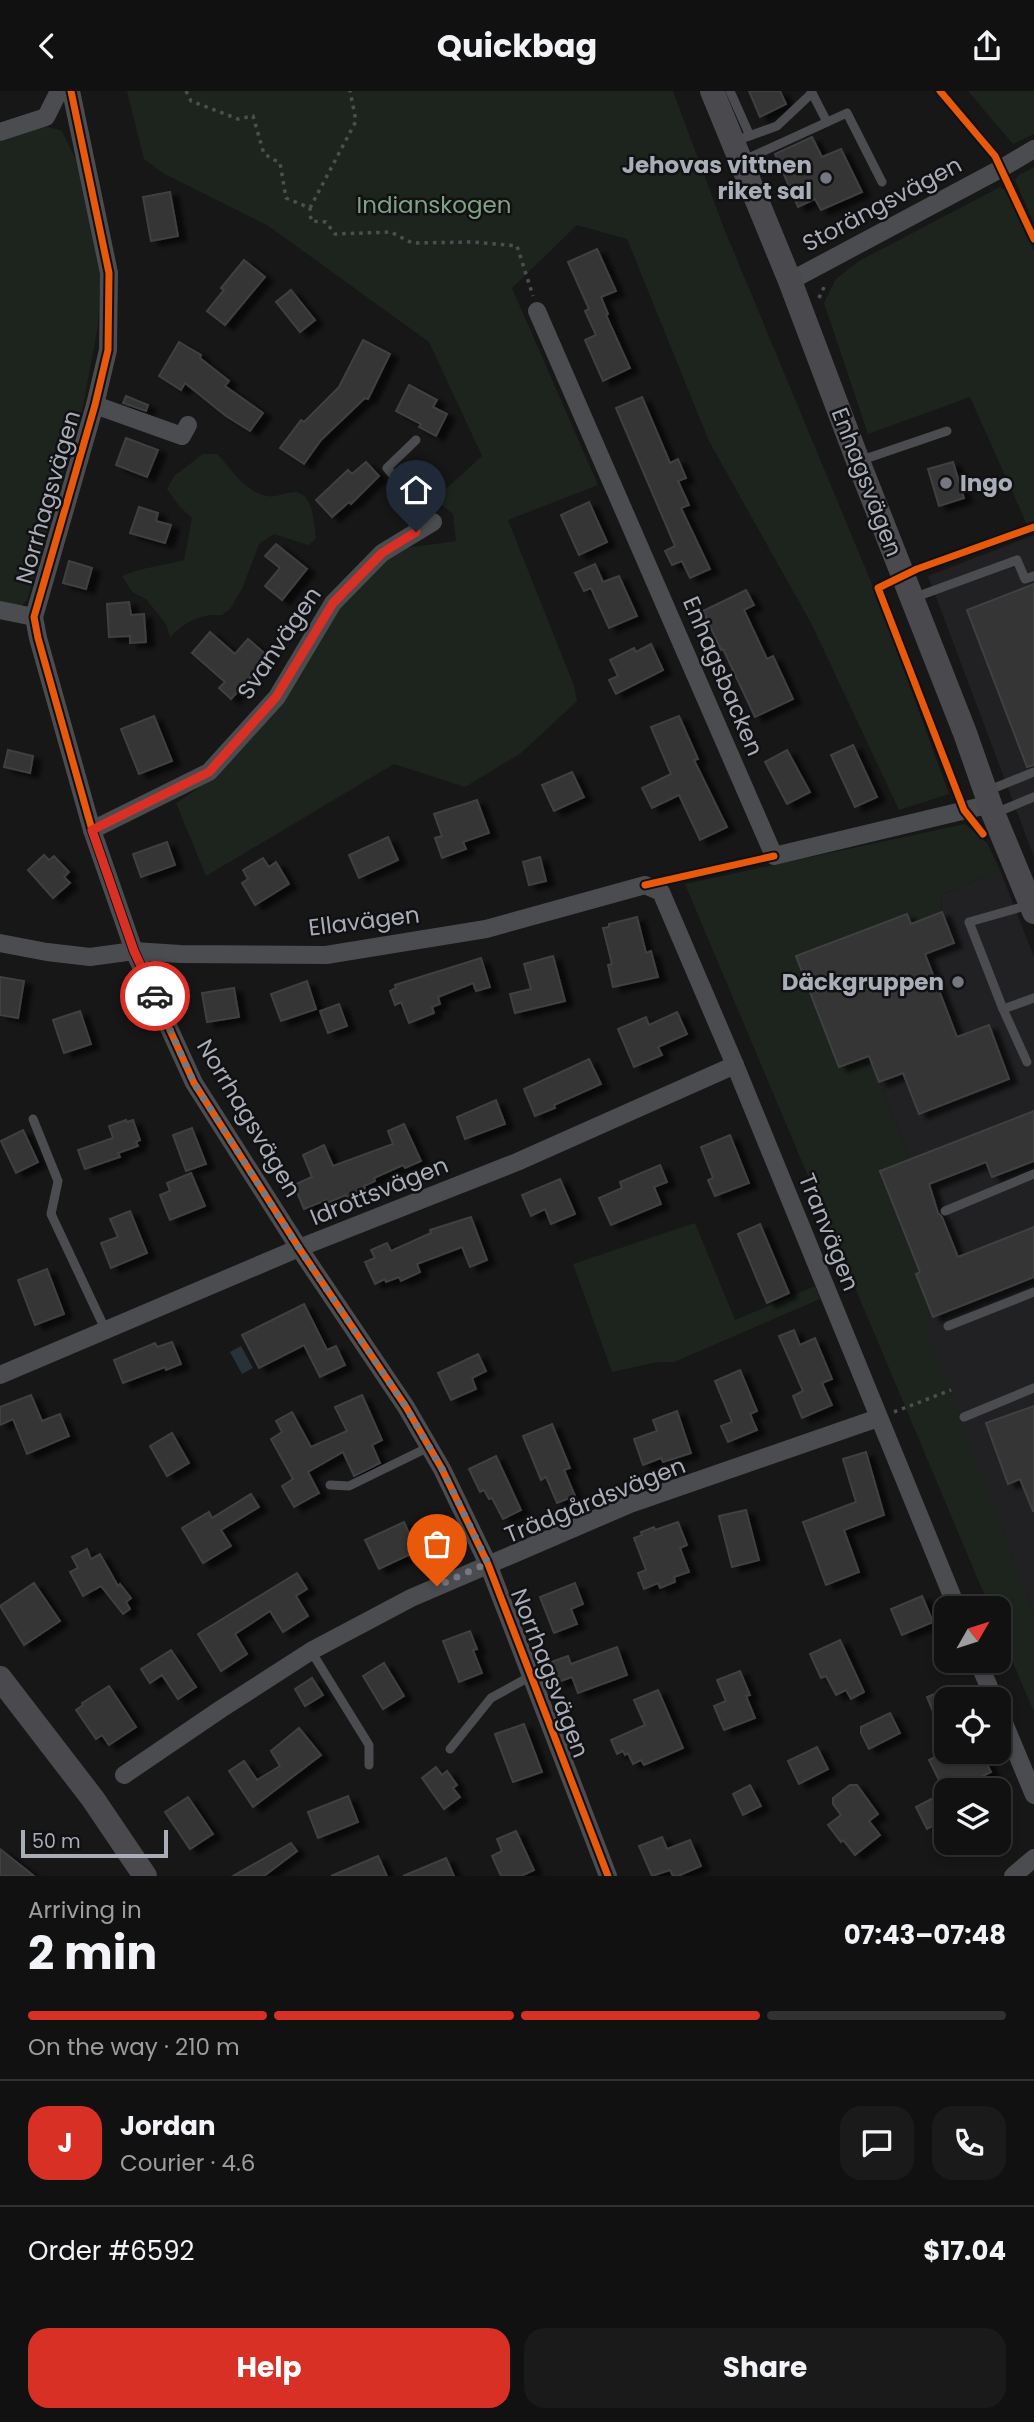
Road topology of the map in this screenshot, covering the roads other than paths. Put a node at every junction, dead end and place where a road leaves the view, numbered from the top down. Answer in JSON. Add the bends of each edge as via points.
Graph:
{"nodes":[{"id":1,"x":59,"y":91,"type":"edge"},
{"id":2,"x":71,"y":91,"type":"edge"},
{"id":3,"x":712,"y":91,"type":"edge"},
{"id":4,"x":730,"y":91,"type":"edge"},
{"id":5,"x":811,"y":92,"type":"edge"},
{"id":6,"x":827,"y":121,"type":"junction"},
{"id":7,"x":0,"y":132,"type":"edge"},
{"id":8,"x":741,"y":146,"type":"junction"},
{"id":9,"x":1034,"y":149,"type":"edge"},
{"id":10,"x":882,"y":182,"type":"dead end"},
{"id":11,"x":790,"y":281,"type":"junction"},
{"id":12,"x":537,"y":311,"type":"road end"},
{"id":13,"x":95,"y":405,"type":"junction"},
{"id":14,"x":188,"y":425,"type":"dead end"},
{"id":15,"x":947,"y":431,"type":"dead end"},
{"id":16,"x":416,"y":440,"type":"dead end"},
{"id":17,"x":858,"y":461,"type":"junction"},
{"id":18,"x":433,"y":522,"type":"joint"},
{"id":19,"x":1034,"y":576,"type":"edge"},
{"id":20,"x":912,"y":598,"type":"junction"},
{"id":21,"x":0,"y":610,"type":"edge"},
{"id":22,"x":34,"y":617,"type":"junction"},
{"id":23,"x":1034,"y":772,"type":"edge"},
{"id":24,"x":1034,"y":797,"type":"edge"},
{"id":25,"x":990,"y":803,"type":"junction"},
{"id":26,"x":92,"y":830,"type":"junction"},
{"id":27,"x":645,"y":885,"type":"joint"},
{"id":28,"x":1032,"y":908,"type":"edge"},
{"id":29,"x":0,"y":943,"type":"edge"},
{"id":30,"x":134,"y":951,"type":"junction"},
{"id":31,"x":1034,"y":998,"type":"edge"},
{"id":32,"x":1003,"y":1009,"type":"junction"},
{"id":33,"x":1027,"y":1062,"type":"dead end"},
{"id":34,"x":735,"y":1065,"type":"junction"},
{"id":35,"x":33,"y":1119,"type":"dead end"},
{"id":36,"x":1034,"y":1174,"type":"edge"},
{"id":37,"x":945,"y":1211,"type":"dead end"},
{"id":38,"x":299,"y":1248,"type":"junction"},
{"id":39,"x":1034,"y":1292,"type":"edge"},
{"id":40,"x":948,"y":1326,"type":"dead end"},
{"id":41,"x":106,"y":1331,"type":"junction"},
{"id":42,"x":0,"y":1374,"type":"edge"},
{"id":43,"x":1034,"y":1388,"type":"edge"},
{"id":44,"x":964,"y":1417,"type":"dead end"},
{"id":45,"x":878,"y":1418,"type":"junction"},
{"id":46,"x":429,"y":1447,"type":"junction"},
{"id":47,"x":330,"y":1485,"type":"dead end"},
{"id":48,"x":488,"y":1563,"type":"junction"},
{"id":49,"x":952,"y":1596,"type":"edge"},
{"id":50,"x":312,"y":1651,"type":"junction"},
{"id":51,"x":531,"y":1676,"type":"junction"},
{"id":52,"x":0,"y":1678,"type":"edge"},
{"id":53,"x":1011,"y":1740,"type":"edge"},
{"id":54,"x":450,"y":1749,"type":"dead end"},
{"id":55,"x":369,"y":1765,"type":"dead end"},
{"id":56,"x":124,"y":1775,"type":"dead end"},
{"id":57,"x":1034,"y":1795,"type":"edge"},
{"id":58,"x":1034,"y":1859,"type":"edge"},
{"id":59,"x":145,"y":1876,"type":"edge"},
{"id":60,"x":608,"y":1876,"type":"edge"},
{"id":61,"x":1013,"y":1876,"type":"edge"}],
"edges":[{"from":1,"to":7,"type":"street","via":[[46,117]]},
{"from":2,"to":13,"type":"street","name":"Norrhagsvägen","via":[[109,273],[108,351]]},
{"from":3,"to":8,"type":"street","name":"Enhagsvägen"},
{"from":4,"to":8,"type":"lane"},
{"from":5,"to":6,"type":"lane"},
{"from":5,"to":8,"type":"lane","via":[[777,126]]},
{"from":6,"to":8,"type":"lane"},
{"from":6,"to":10,"type":"lane","via":[[847,113]]},
{"from":8,"to":11,"type":"street","name":"Enhagsvägen"},
{"from":9,"to":11,"type":"street","name":"Storängsvägen"},
{"from":11,"to":17,"type":"street","name":"Enhagsvägen"},
{"from":12,"to":25,"type":"street","name":"Enhagsbacken","via":[[774,856]]},
{"from":13,"to":14,"type":"street","via":[[183,436]]},
{"from":13,"to":22,"type":"street","name":"Norrhagsvägen"},
{"from":15,"to":17,"type":"lane"},
{"from":16,"to":18,"type":"lane","via":[[387,467]]},
{"from":17,"to":20,"type":"street","name":"Enhagsvägen"},
{"from":18,"to":26,"type":"street","name":"Svanvägen","via":[[382,553],[333,603],[276,697],[209,772]]},
{"from":19,"to":20,"type":"lane","via":[[1025,579],[1017,560]]},
{"from":20,"to":25,"type":"street","name":"Enhagsvägen"},
{"from":21,"to":22,"type":"street"},
{"from":22,"to":26,"type":"street","name":"Norrhagsvägen"},
{"from":23,"to":25,"type":"lane"},
{"from":24,"to":25,"type":"lane"},
{"from":25,"to":28,"type":"street","name":"Enhagsvägen"},
{"from":26,"to":30,"type":"street","name":"Norrhagsvägen"},
{"from":27,"to":30,"type":"street","name":"Ellavägen","via":[[486,929],[326,955]]},
{"from":27,"to":34,"type":"street","name":"Tranvägen","via":[[661,892]]},
{"from":28,"to":32,"type":"lane","via":[[969,922]]},
{"from":29,"to":30,"type":"street","name":"Ellavägen","via":[[90,957]]},
{"from":30,"to":38,"type":"street","name":"Norrhagsvägen","via":[[194,1083]]},
{"from":31,"to":32,"type":"lane"},
{"from":32,"to":33,"type":"lane"},
{"from":34,"to":38,"type":"street","name":"Idrottsvägen","via":[[517,1162]]},
{"from":34,"to":45,"type":"street","name":"Tranvägen"},
{"from":35,"to":41,"type":"lane","via":[[58,1181],[51,1214]]},
{"from":36,"to":37,"type":"lane"},
{"from":38,"to":41,"type":"street","name":"Idrottsvägen"},
{"from":38,"to":46,"type":"street","name":"Norrhagsvägen"},
{"from":39,"to":40,"type":"lane"},
{"from":41,"to":42,"type":"street","name":"Idrottsvägen"},
{"from":43,"to":44,"type":"lane"},
{"from":45,"to":48,"type":"street","name":"Trädgårdsvägen","via":[[630,1504]]},
{"from":45,"to":49,"type":"street","name":"Tranvägen"},
{"from":46,"to":47,"type":"lane","via":[[349,1486]]},
{"from":46,"to":48,"type":"street","name":"Norrhagsvägen"},
{"from":48,"to":50,"type":"street","name":"Trädgårdsvägen"},
{"from":48,"to":51,"type":"street","name":"Norrhagsvägen"},
{"from":50,"to":55,"type":"lane","via":[[369,1745]]},
{"from":50,"to":56,"type":"street","name":"Trädgårdsvägen"},
{"from":51,"to":54,"type":"lane","via":[[491,1698]]},
{"from":51,"to":60,"type":"street","name":"Norrhagsvägen"},
{"from":52,"to":59,"type":"street","via":[[93,1799]]},
{"from":53,"to":57,"type":"street"},
{"from":58,"to":61,"type":"street"}]}
